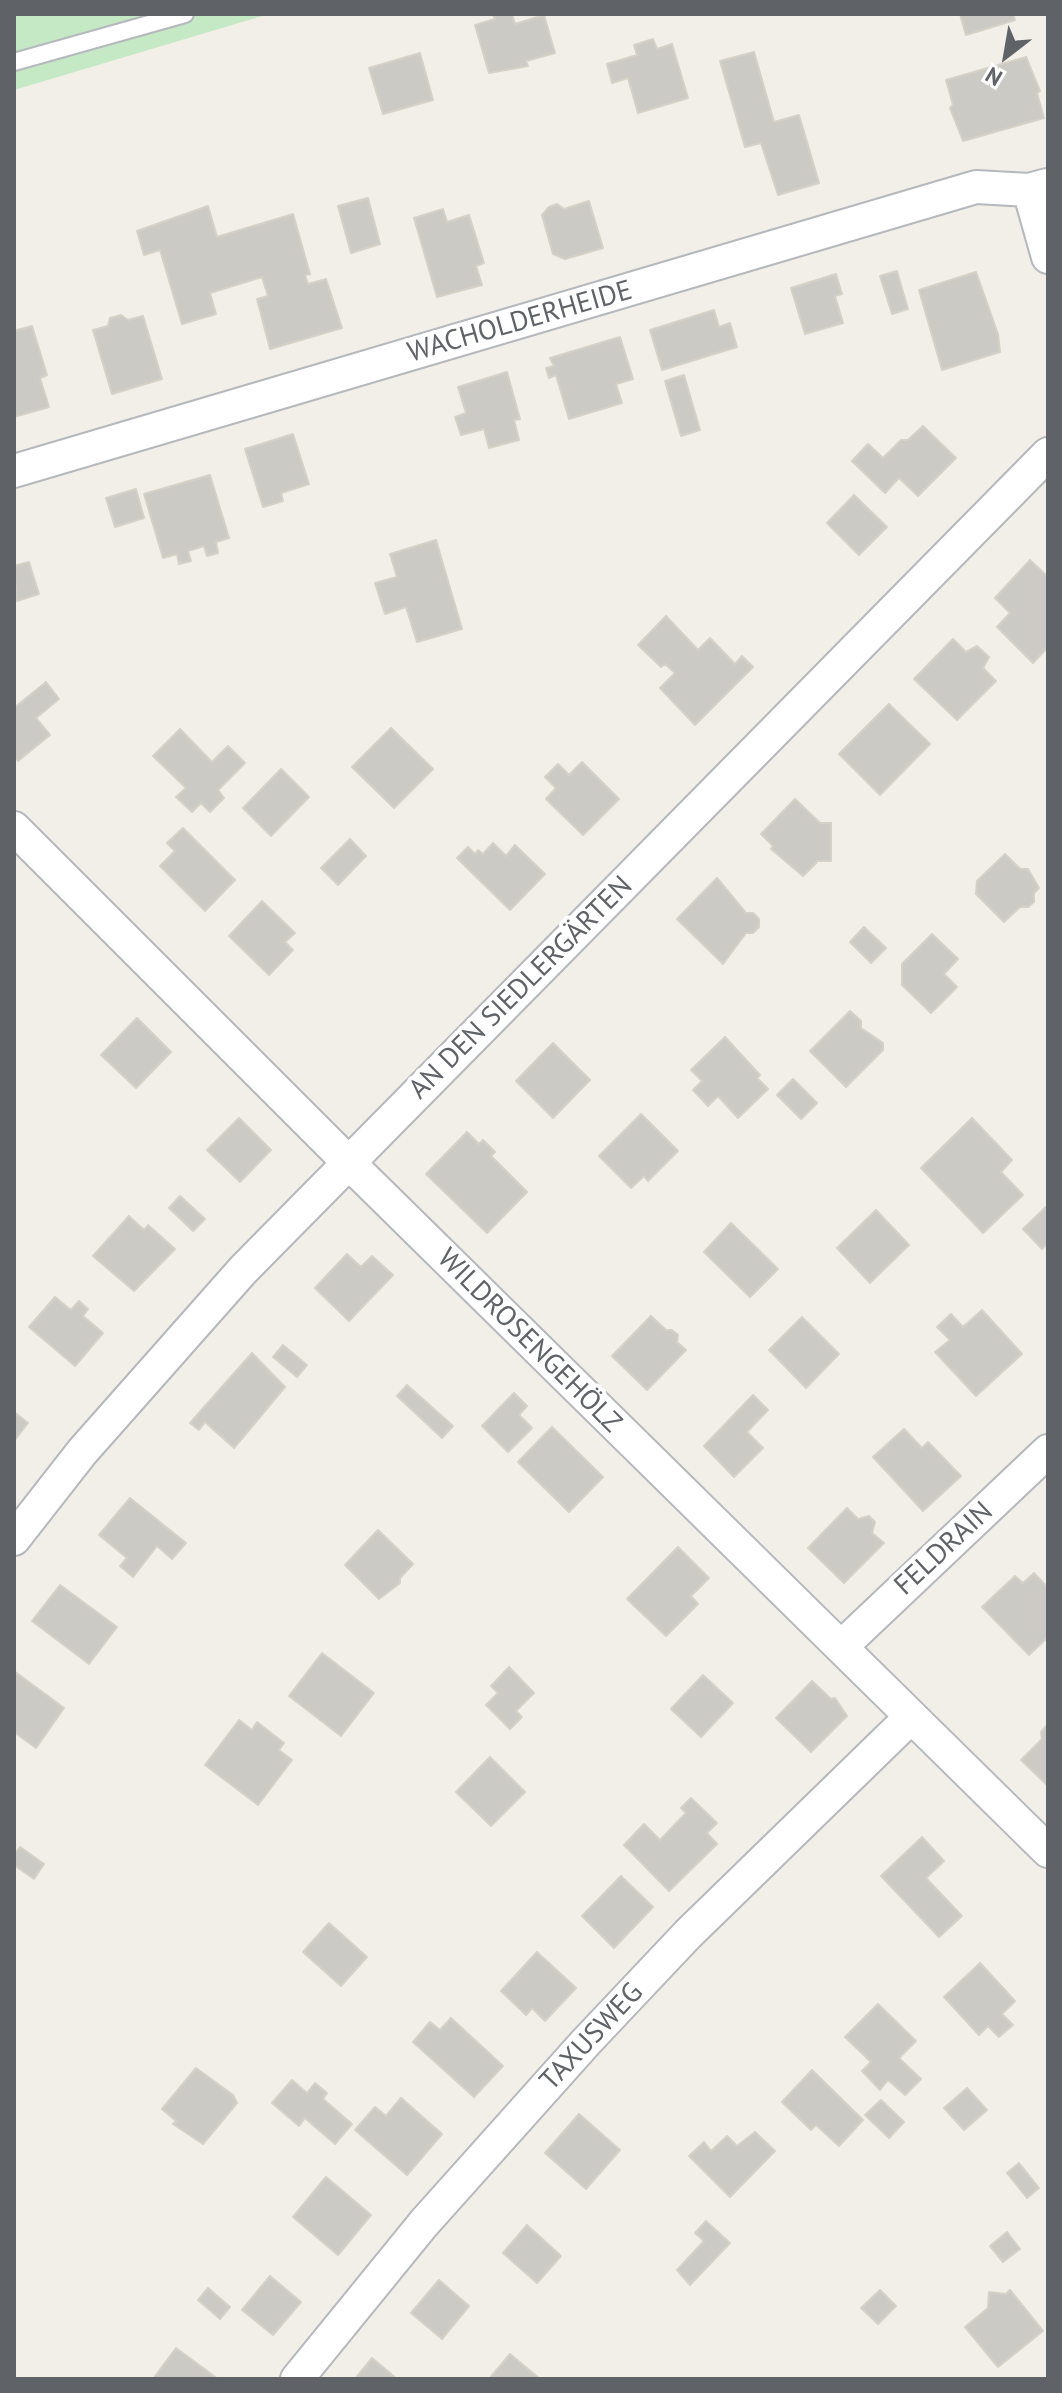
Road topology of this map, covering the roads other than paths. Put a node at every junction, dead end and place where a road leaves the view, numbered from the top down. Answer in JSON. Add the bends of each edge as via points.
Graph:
{"nodes":[{"id":1,"x":185,"y":14,"type":"edge"},
{"id":2,"x":14,"y":62,"type":"edge"},
{"id":3,"x":1038,"y":187,"type":"edge"},
{"id":4,"x":1048,"y":257,"type":"edge"},
{"id":5,"x":1048,"y":454,"type":"edge"},
{"id":6,"x":14,"y":471,"type":"edge"},
{"id":7,"x":14,"y":828,"type":"edge"},
{"id":8,"x":348,"y":1162,"type":"junction"},
{"id":9,"x":1048,"y":1451,"type":"edge"},
{"id":10,"x":14,"y":1539,"type":"edge"},
{"id":11,"x":841,"y":1647,"type":"junction"},
{"id":12,"x":911,"y":1717,"type":"junction"},
{"id":13,"x":1048,"y":1851,"type":"edge"},
{"id":14,"x":297,"y":2379,"type":"edge"}],
"edges":[{"from":1,"to":2,"type":"lane"},
{"from":3,"to":4,"type":"street"},
{"from":3,"to":6,"type":"street","name":"WACHOLDERHEIDE","via":[[976,187]]},
{"from":5,"to":8,"type":"street","name":"AN DEN SIEDLERGÄRTEN"},
{"from":7,"to":8,"type":"street","name":"WILDROSENGEHÖLZ"},
{"from":8,"to":10,"type":"street","name":"AN DEN SIEDLERGÄRTEN","via":[[170,1350]]},
{"from":8,"to":11,"type":"street","name":"WILDROSENGEHÖLZ"},
{"from":9,"to":11,"type":"street","name":"FELDRAIN"},
{"from":11,"to":12,"type":"street","name":"WILDROSENGEHÖLZ"},
{"from":12,"to":13,"type":"street","name":"WILDROSENGEHÖLZ"},
{"from":12,"to":14,"type":"street","name":"TAXUSWEG","via":[[688,1934],[586,2042],[424,2223]]}]}
